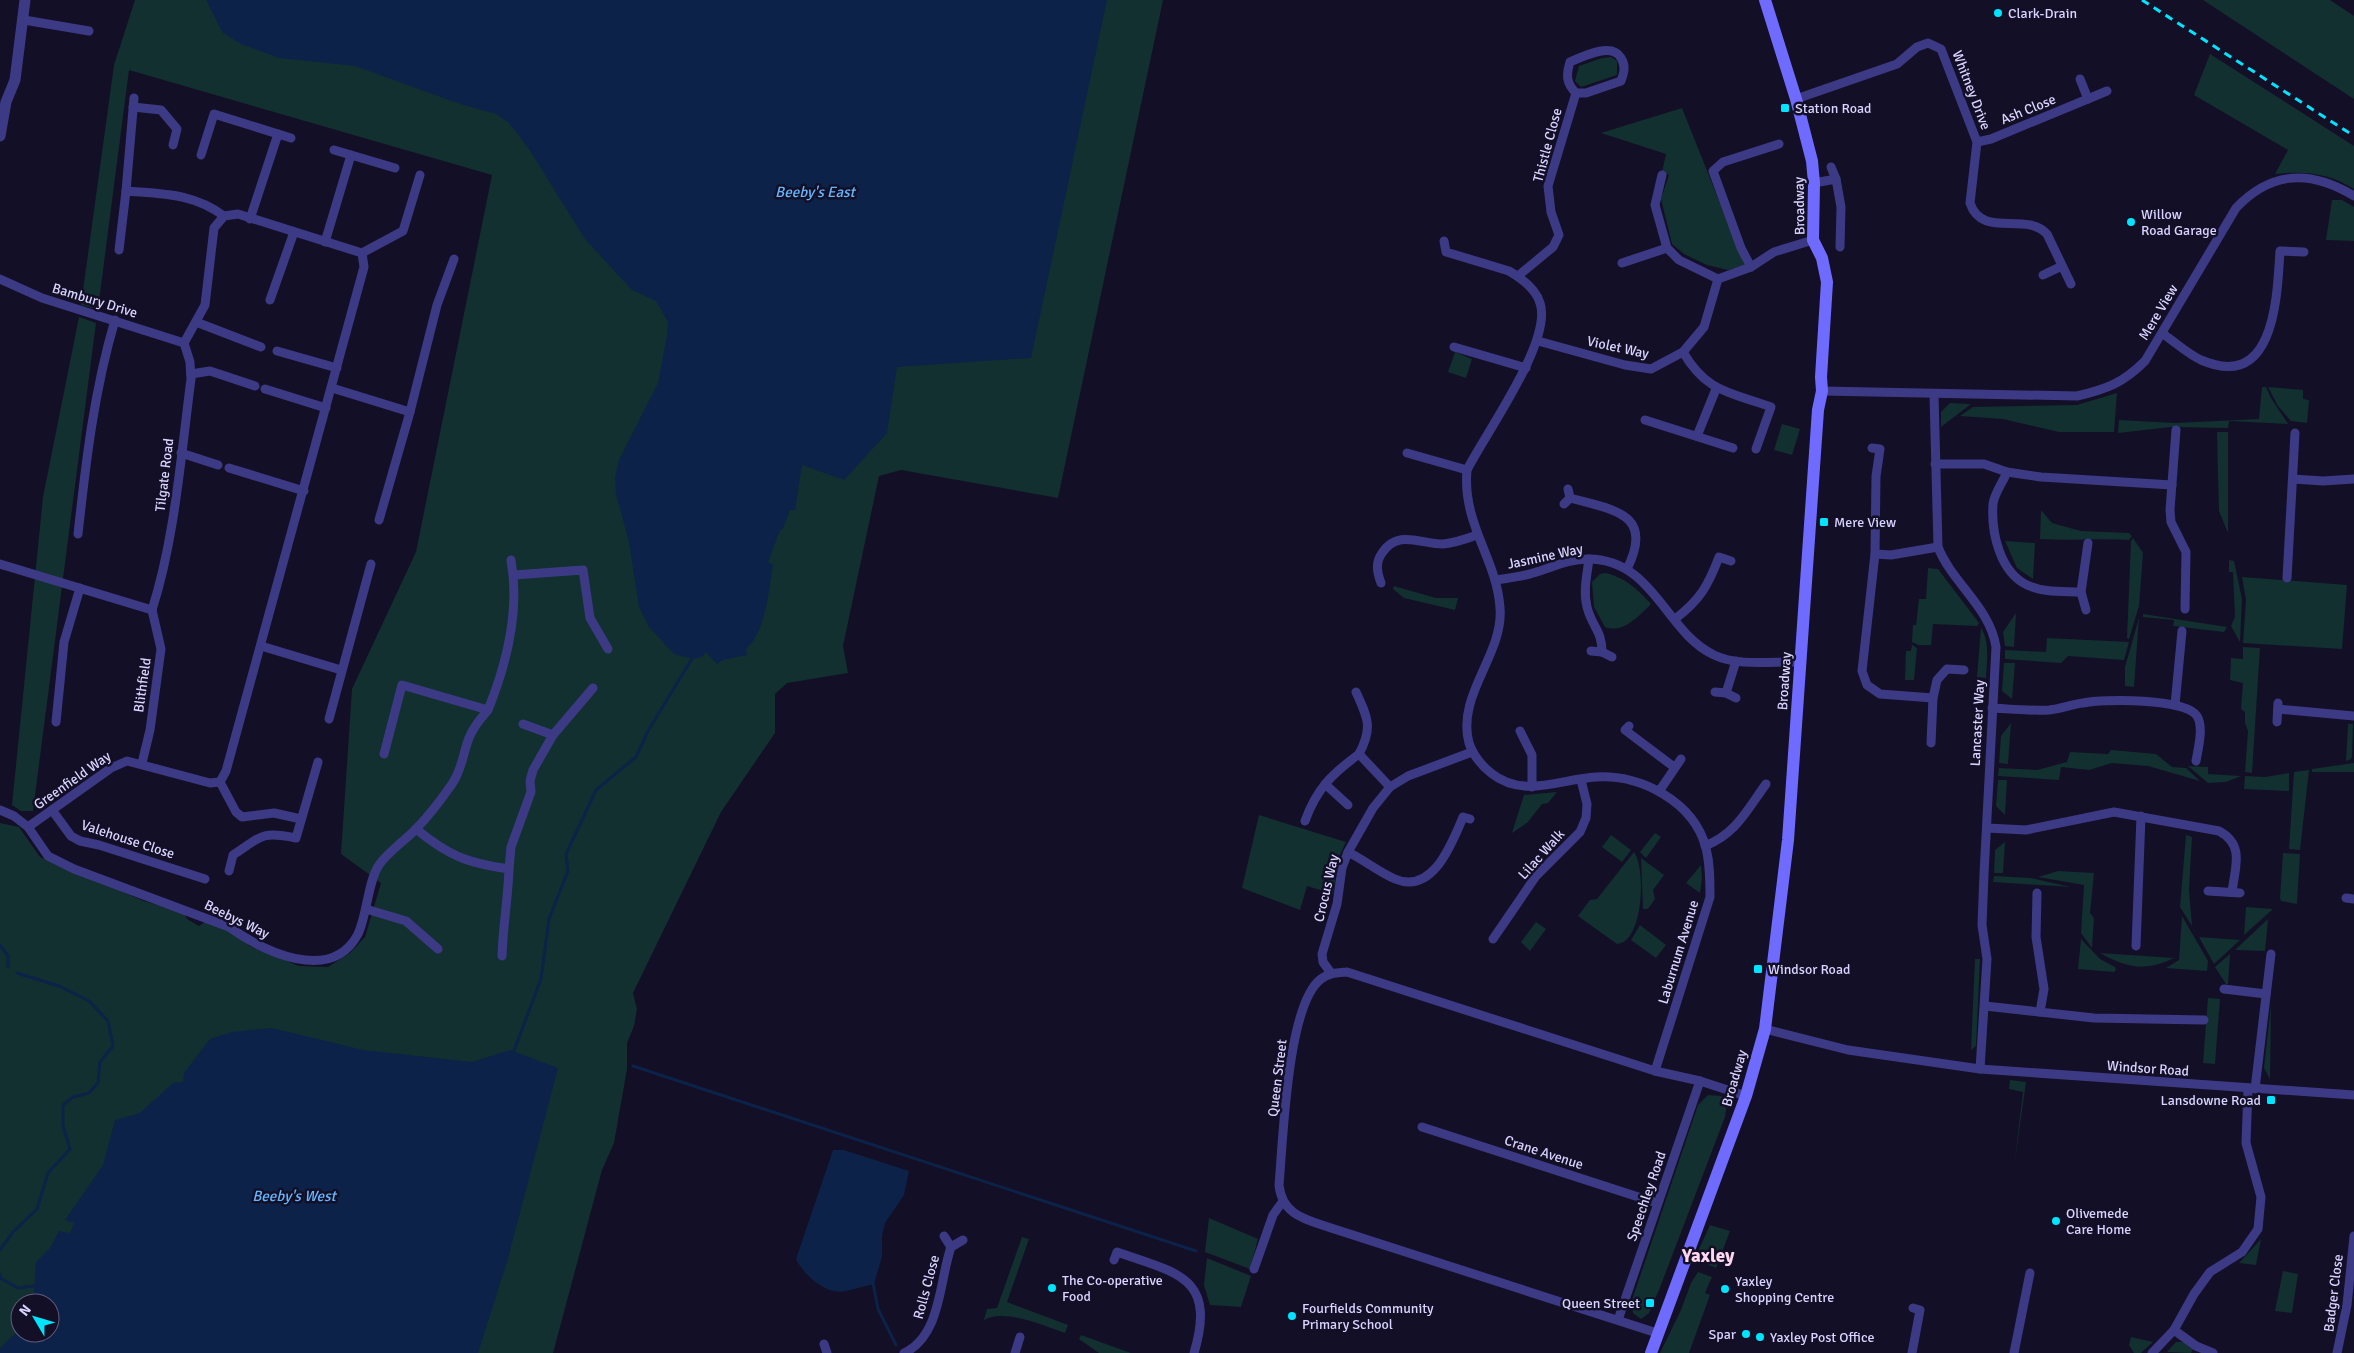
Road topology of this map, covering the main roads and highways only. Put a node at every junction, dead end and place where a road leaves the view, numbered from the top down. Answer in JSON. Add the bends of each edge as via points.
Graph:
{"nodes":[{"id":1,"x":1765,"y":0,"type":"edge"},
{"id":2,"x":1651,"y":1353,"type":"edge"}],
"edges":[{"from":1,"to":2,"type":"main road","name":"Broadway","via":[[1808,140],[1814,182],[1813,240],[1822,258],[1826,282],[1822,391],[1818,410],[1788,840],[1764,1029],[1746,1096]]}]}
